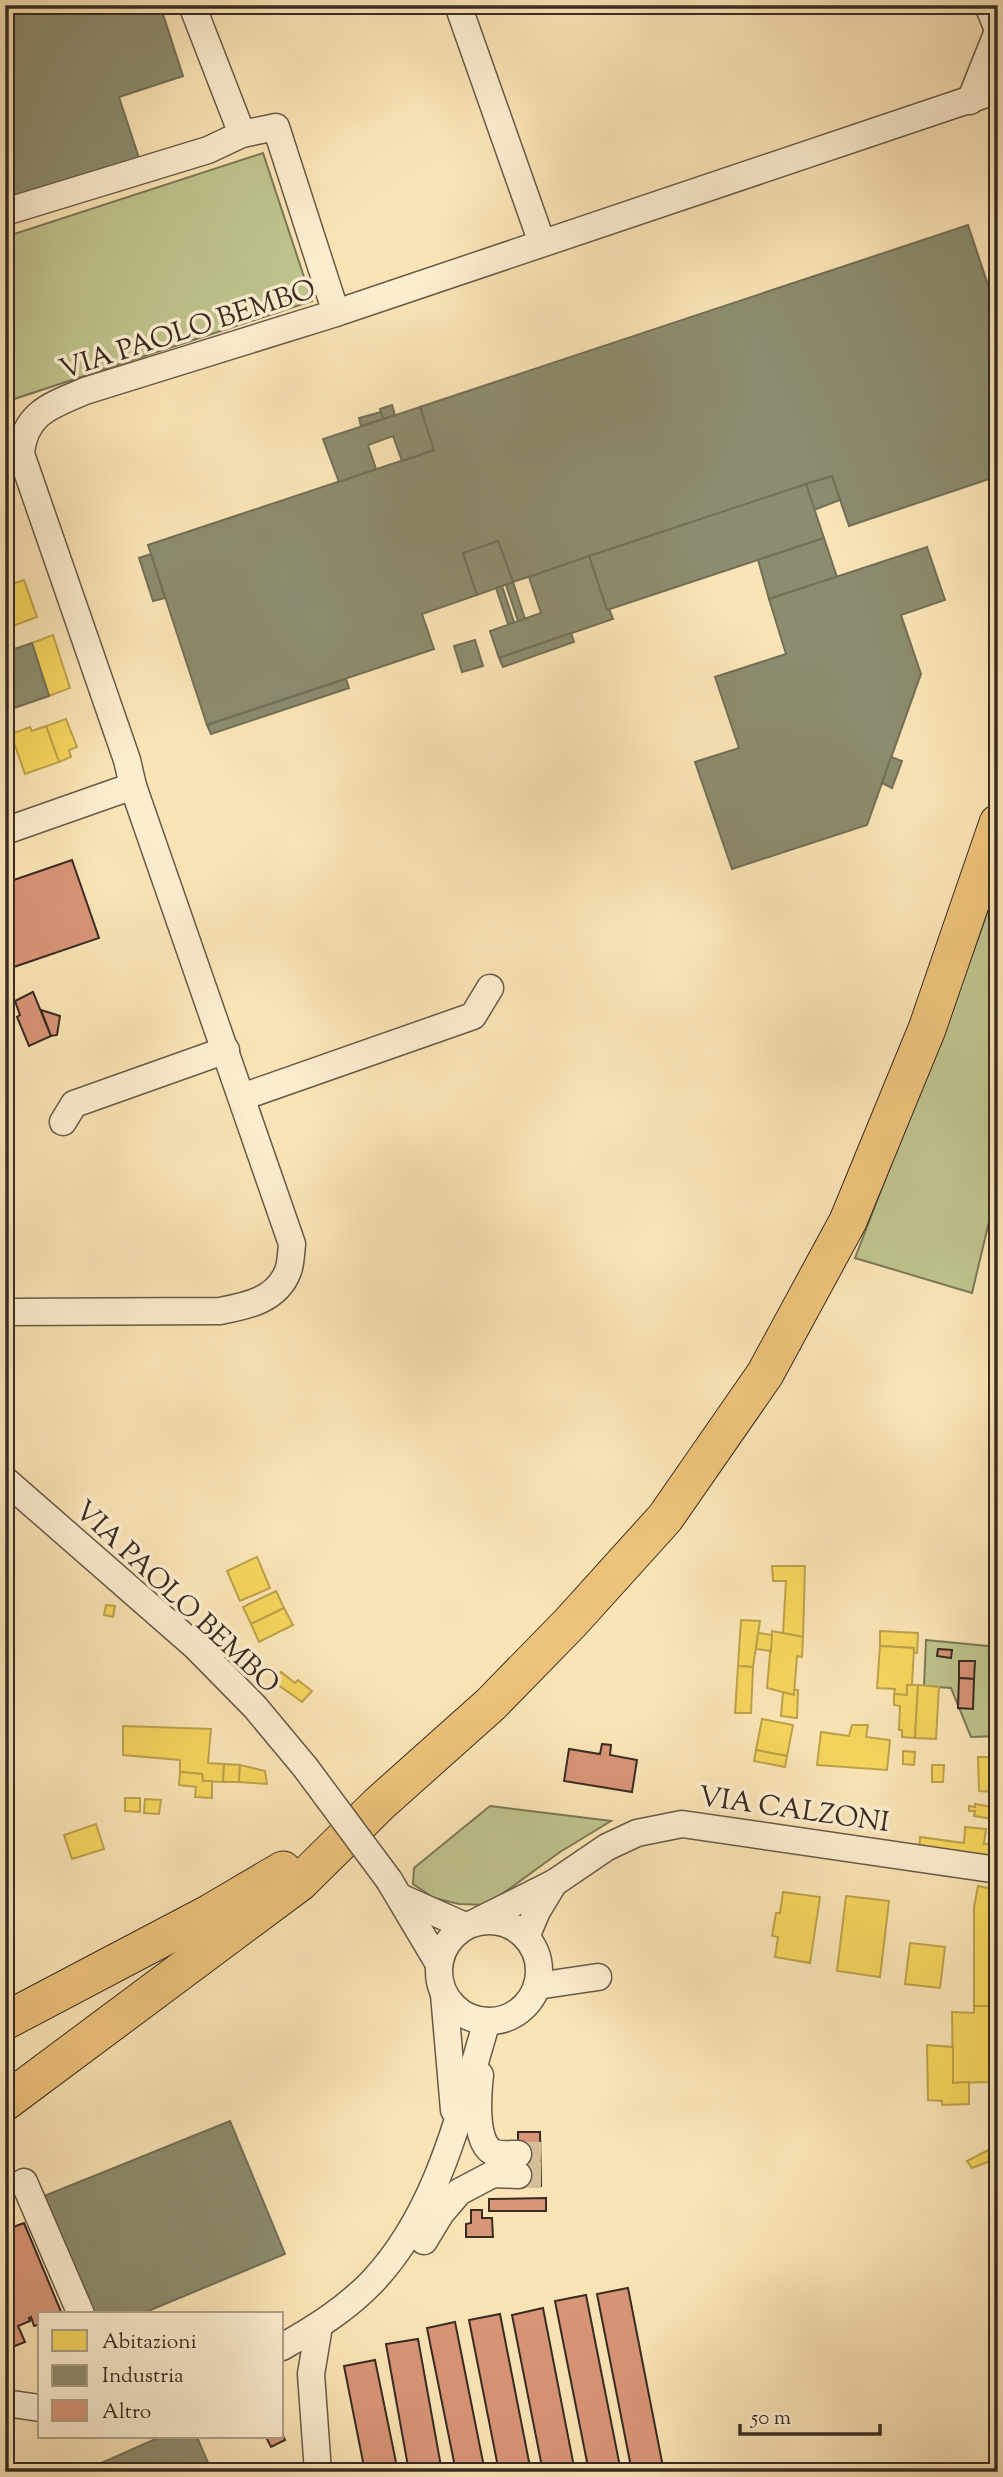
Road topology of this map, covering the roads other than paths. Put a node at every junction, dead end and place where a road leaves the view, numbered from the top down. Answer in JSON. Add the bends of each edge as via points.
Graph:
{"nodes":[{"id":1,"x":192,"y":5,"type":"edge"},
{"id":2,"x":458,"y":5,"type":"edge"},
{"id":3,"x":988,"y":5,"type":"edge"},
{"id":4,"x":998,"y":31,"type":"edge"},
{"id":5,"x":998,"y":90,"type":"edge"},
{"id":6,"x":970,"y":101,"type":"junction"},
{"id":7,"x":242,"y":134,"type":"junction"},
{"id":8,"x":5,"y":212,"type":"edge"},
{"id":9,"x":542,"y":243,"type":"junction"},
{"id":10,"x":335,"y":313,"type":"junction"},
{"id":11,"x":16,"y":430,"type":"edge"},
{"id":12,"x":133,"y":786,"type":"junction"},
{"id":13,"x":998,"y":823,"type":"edge"},
{"id":14,"x":5,"y":831,"type":"edge"},
{"id":15,"x":490,"y":988,"type":"dead end"},
{"id":16,"x":226,"y":1050,"type":"junction"},
{"id":17,"x":242,"y":1097,"type":"junction"},
{"id":18,"x":63,"y":1122,"type":"dead end"},
{"id":19,"x":6,"y":1313,"type":"edge"},
{"id":20,"x":5,"y":1480,"type":"edge"},
{"id":21,"x":379,"y":1804,"type":"junction"},
{"id":22,"x":998,"y":1870,"type":"edge"},
{"id":23,"x":554,"y":1883,"type":"junction"},
{"id":24,"x":395,"y":1889,"type":"junction"},
{"id":25,"x":472,"y":1924,"type":"junction"},
{"id":26,"x":526,"y":1937,"type":"junction"},
{"id":27,"x":439,"y":1964,"type":"junction"},
{"id":28,"x":598,"y":1977,"type":"dead end"},
{"id":29,"x":85,"y":1981,"type":"junction"},
{"id":30,"x":537,"y":1986,"type":"junction"},
{"id":31,"x":444,"y":1994,"type":"junction"},
{"id":32,"x":5,"y":2008,"type":"edge"},
{"id":33,"x":5,"y":2021,"type":"edge"},
{"id":34,"x":486,"y":2021,"type":"junction"},
{"id":35,"x":5,"y":2102,"type":"edge"},
{"id":36,"x":455,"y":2126,"type":"junction"},
{"id":37,"x":24,"y":2182,"type":"dead end"},
{"id":38,"x":342,"y":2309,"type":"junction"},
{"id":39,"x":80,"y":2312,"type":"edge"},
{"id":40,"x":319,"y":2326,"type":"junction"},
{"id":41,"x":284,"y":2347,"type":"edge"},
{"id":42,"x":284,"y":2350,"type":"edge"},
{"id":43,"x":311,"y":2374,"type":"junction"},
{"id":44,"x":5,"y":2403,"type":"edge"},
{"id":45,"x":38,"y":2409,"type":"edge"},
{"id":46,"x":318,"y":2472,"type":"edge"}],
"edges":[{"from":1,"to":7,"type":"street"},
{"from":2,"to":9,"type":"street"},
{"from":3,"to":4,"type":"street"},
{"from":4,"to":6,"type":"street"},
{"from":5,"to":6,"type":"street","name":"VIA PAOLO BEMBO"},
{"from":6,"to":9,"type":"street","name":"VIA PAOLO BEMBO","via":[[685,204]]},
{"from":7,"to":8,"type":"street","via":[[208,150]]},
{"from":7,"to":10,"type":"street","via":[[276,127]]},
{"from":9,"to":10,"type":"street","name":"VIA PAOLO BEMBO"},
{"from":10,"to":11,"type":"street","name":"VIA PAOLO BEMBO","via":[[85,391],[46,408]]},
{"from":11,"to":12,"type":"street","name":"VIA PAOLO BEMBO"},
{"from":12,"to":14,"type":"street"},
{"from":12,"to":16,"type":"street","name":"VIA PAOLO BEMBO"},
{"from":13,"to":21,"type":"highway","via":[[927,1029],[848,1221],[765,1374],[665,1518],[491,1704]]},
{"from":15,"to":17,"type":"street","via":[[473,1016]]},
{"from":16,"to":17,"type":"street","name":"VIA PAOLO BEMBO"},
{"from":16,"to":18,"type":"street","via":[[74,1104]]},
{"from":17,"to":19,"type":"street","name":"VIA PAOLO BEMBO","via":[[292,1244],[287,1273],[269,1296],[250,1306],[220,1311]]},
{"from":20,"to":24,"type":"street","name":"VIA PAOLO BEMBO","bridge":true,"via":[[195,1646],[255,1707]]},
{"from":21,"to":29,"type":"highway","via":[[306,1856]]},
{"from":21,"to":35,"type":"highway","via":[[299,1883]]},
{"from":22,"to":23,"type":"street","name":"VIA CALZONI","via":[[682,1824],[638,1833],[607,1847]]},
{"from":23,"to":25,"type":"street","name":"VIA CALZONI"},
{"from":23,"to":26,"type":"street","name":"VIA CALZONI"},
{"from":24,"to":25,"type":"street","name":"VIA PAOLO BEMBO"},
{"from":24,"to":27,"type":"street","name":"VIA PAOLO BEMBO"},
{"from":25,"to":26,"type":"street","name":"VIA PAOLO BEMBO","via":[[505,1923]]},
{"from":25,"to":27,"type":"street","via":[[452,1936]]},
{"from":26,"to":30,"type":"street","via":[[538,1961]]},
{"from":27,"to":31,"type":"street","name":"VIA PAOLO BEMBO"},
{"from":28,"to":30,"type":"street"},
{"from":29,"to":32,"type":"highway"},
{"from":29,"to":33,"type":"highway"},
{"from":30,"to":34,"type":"street","via":[[512,2015]]},
{"from":31,"to":34,"type":"street","via":[[462,2013]]},
{"from":31,"to":36,"type":"street","name":"VIA PAOLO BEMBO"},
{"from":34,"to":36,"type":"street","name":"VIA PAOLO BEMBO"},
{"from":34,"to":38,"type":"street","via":[[478,2092],[482,2137],[485,2147],[518,2164],[459,2192],[410,2263],[379,2296]]},
{"from":36,"to":38,"type":"street","name":"VIA PAOLO BEMBO","via":[[421,2212],[393,2258]]},
{"from":37,"to":39,"type":"street"},
{"from":38,"to":40,"type":"street","name":"VIA PAOLO BEMBO"},
{"from":40,"to":41,"type":"street","name":"VIA PAOLO BEMBO"},
{"from":40,"to":43,"type":"street"},
{"from":42,"to":43,"type":"street","name":"VIA PAOLO BEMBO"},
{"from":43,"to":46,"type":"street"},
{"from":44,"to":45,"type":"street"}]}
